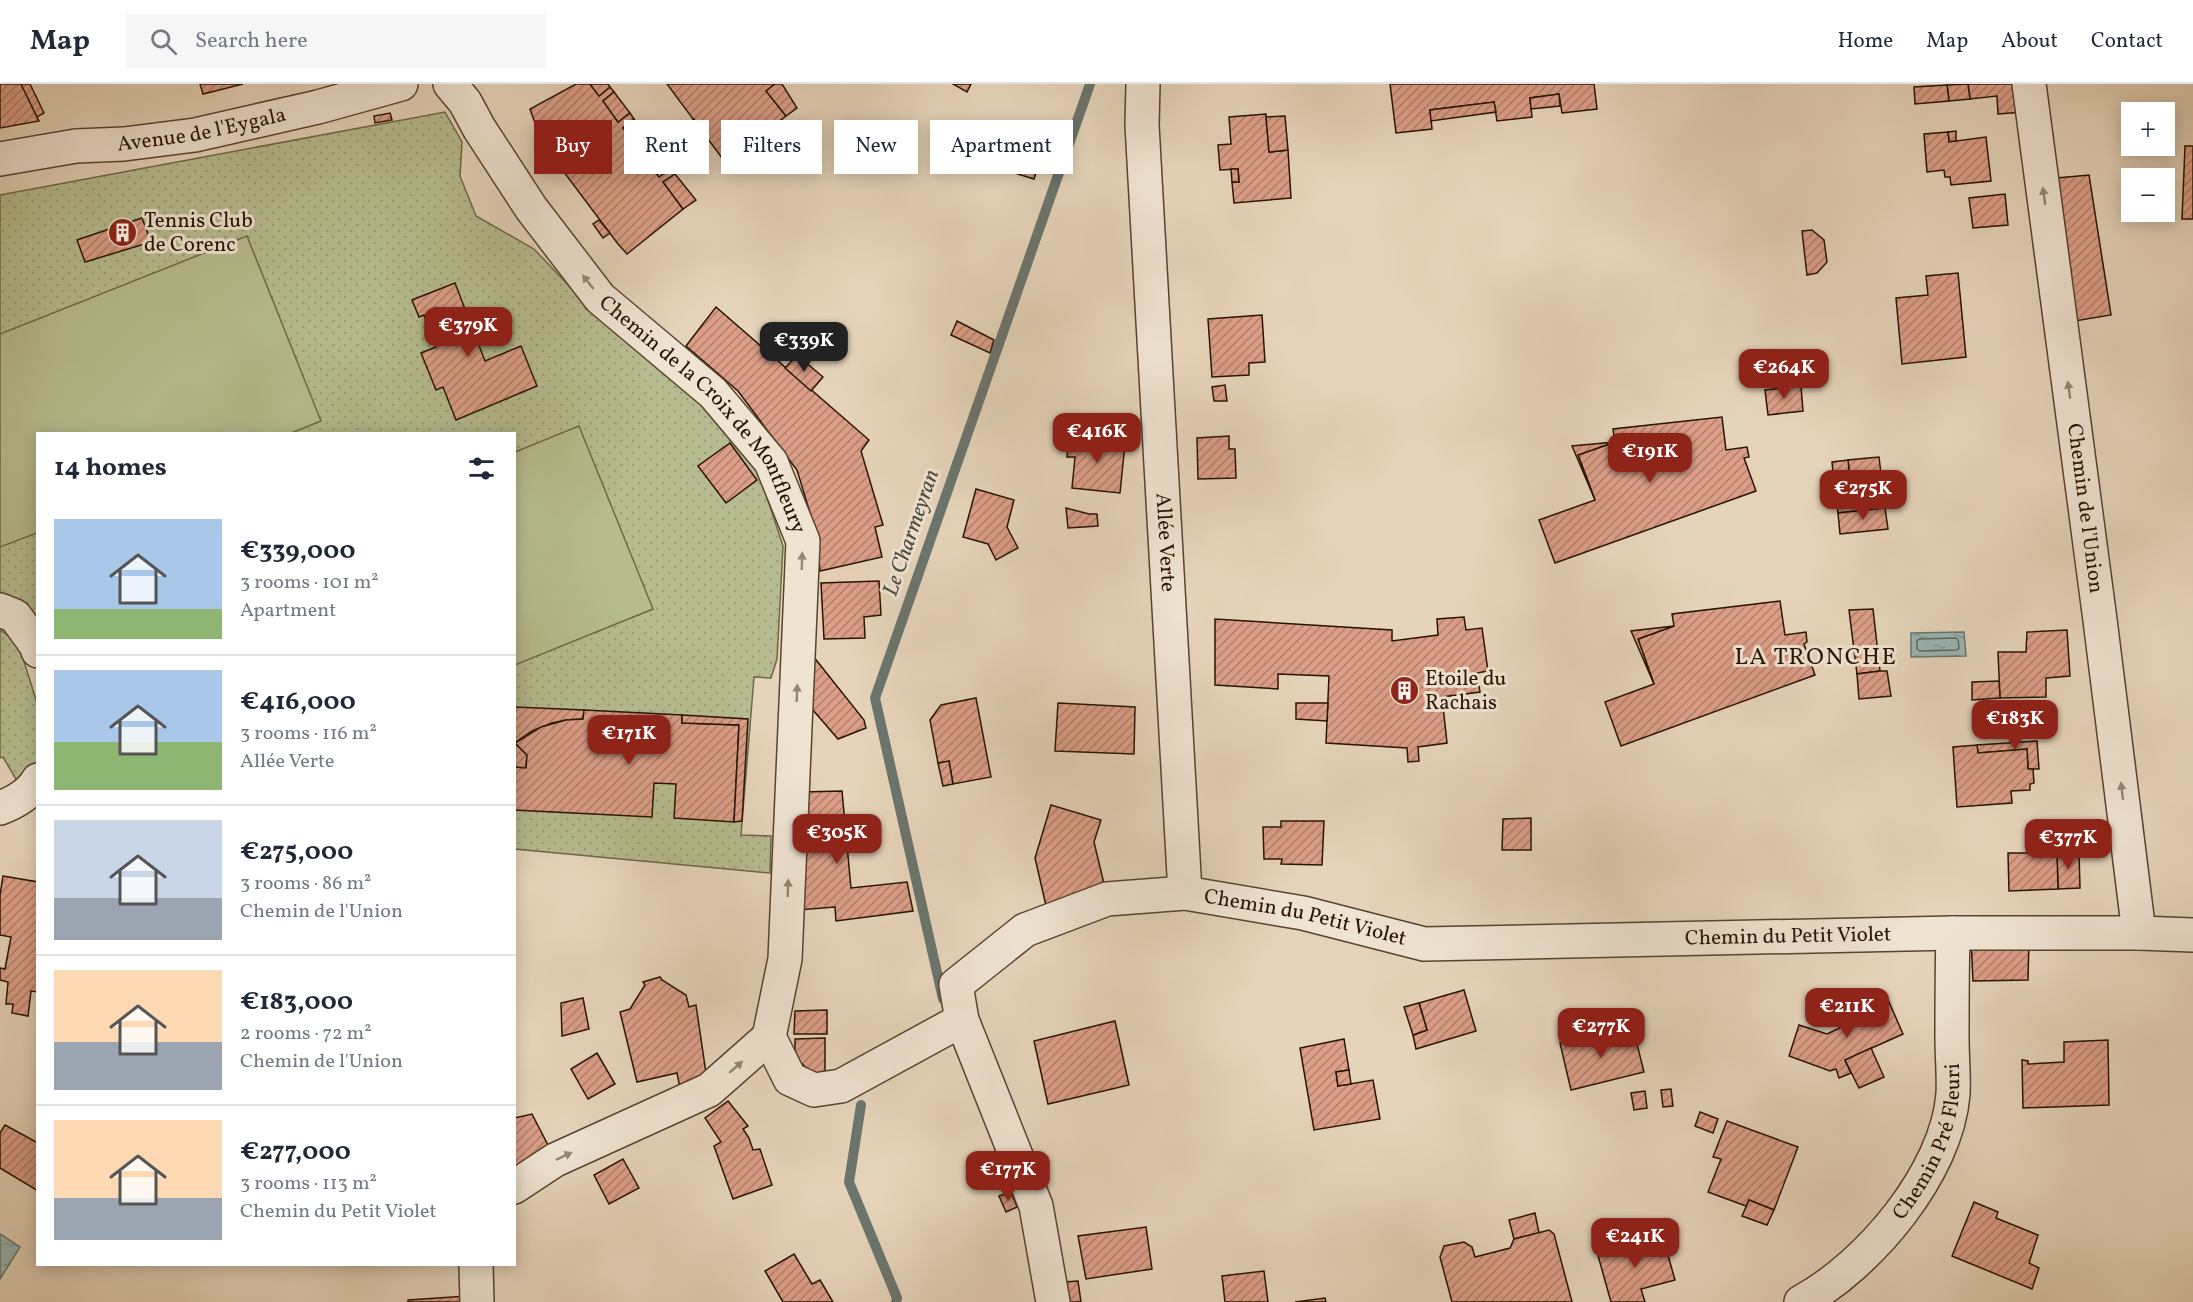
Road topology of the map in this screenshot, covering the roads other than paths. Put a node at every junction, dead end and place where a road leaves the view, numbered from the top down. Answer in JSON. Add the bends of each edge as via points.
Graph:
{"nodes":[{"id":1,"x":401,"y":84,"type":"edge"},
{"id":2,"x":450,"y":84,"type":"edge"},
{"id":3,"x":1143,"y":84,"type":"edge"},
{"id":4,"x":2029,"y":84,"type":"edge"},
{"id":5,"x":0,"y":159,"type":"edge"},
{"id":6,"x":0,"y":610,"type":"edge"},
{"id":7,"x":36,"y":645,"type":"edge"},
{"id":8,"x":36,"y":783,"type":"edge"},
{"id":9,"x":0,"y":807,"type":"edge"},
{"id":10,"x":1185,"y":893,"type":"junction"},
{"id":11,"x":1953,"y":933,"type":"junction"},
{"id":12,"x":2139,"y":933,"type":"junction"},
{"id":13,"x":2193,"y":935,"type":"edge"},
{"id":14,"x":962,"y":1020,"type":"junction"},
{"id":15,"x":769,"y":1037,"type":"junction"},
{"id":16,"x":516,"y":1186,"type":"edge"},
{"id":17,"x":476,"y":1266,"type":"edge"},
{"id":18,"x":477,"y":1302,"type":"edge"},
{"id":19,"x":1053,"y":1302,"type":"edge"},
{"id":20,"x":1801,"y":1302,"type":"edge"}],
"edges":[{"from":1,"to":5,"type":"street","name":"Avenue de l'Eygala","via":[[195,135],[76,146]]},
{"from":15,"to":2,"type":"street","name":"Chemin de la Croix de Montfleury","one_way":true,"via":[[785,959],[803,541],[771,462],[713,393],[600,298],[531,208]]},
{"from":3,"to":10,"type":"street","name":"Allée Verte","via":[[1142,137]]},
{"from":12,"to":4,"type":"street","name":"Chemin de l'Union","one_way":true},
{"from":6,"to":7,"type":"street","via":[[15,616]]},
{"from":8,"to":9,"type":"street"},
{"from":10,"to":11,"type":"street","name":"Chemin du Petit Violet","via":[[1303,913],[1424,944]]},
{"from":10,"to":14,"type":"street","name":"Chemin du Petit Violet","via":[[1107,899],[1025,930],[956,985]]},
{"from":11,"to":12,"type":"street"},
{"from":11,"to":20,"type":"street","name":"Chemin Pré Fleuri","via":[[1953,1095],[1937,1154],[1905,1208],[1883,1234],[1845,1273]]},
{"from":12,"to":13,"type":"street"},
{"from":14,"to":15,"type":"street","via":[[841,1086],[814,1090],[790,1079]]},
{"from":14,"to":19,"type":"street","via":[[1036,1206]]},
{"from":16,"to":15,"type":"street","one_way":true,"via":[[555,1160],[709,1090]]},
{"from":17,"to":18,"type":"street"}]}
